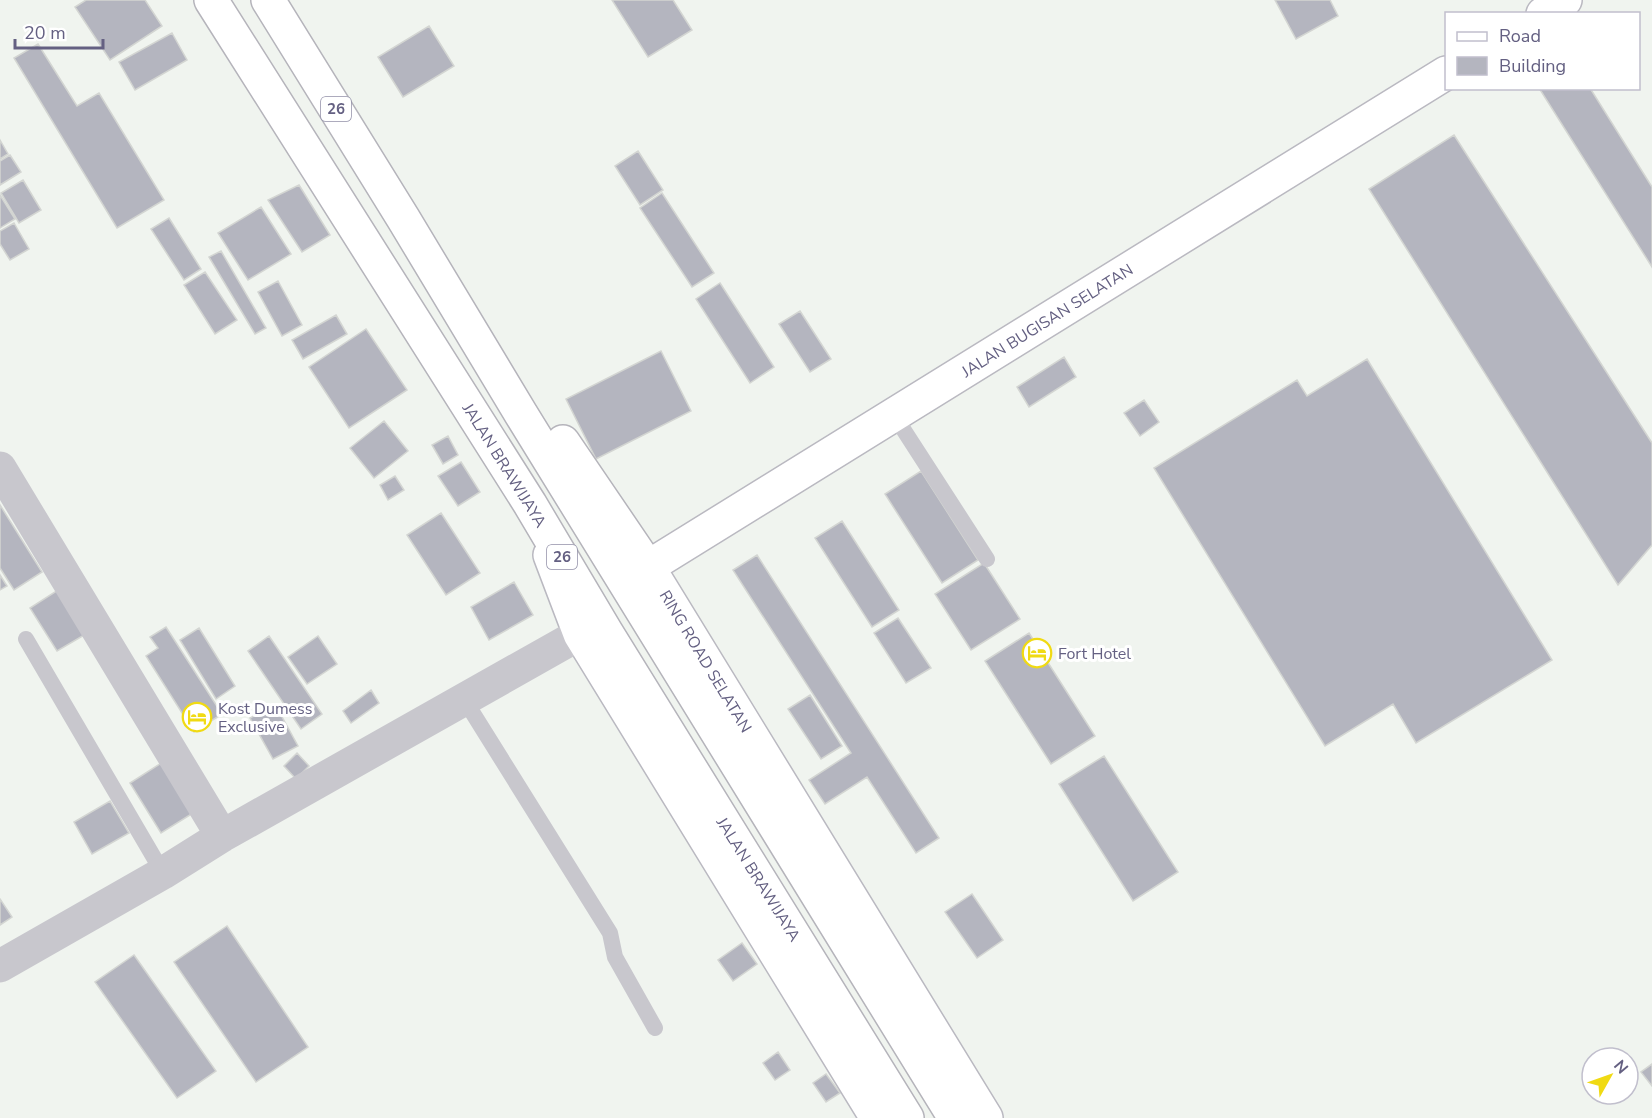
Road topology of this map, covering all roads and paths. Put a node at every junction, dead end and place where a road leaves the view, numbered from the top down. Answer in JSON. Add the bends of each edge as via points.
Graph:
{"nodes":[{"id":1,"x":211,"y":0,"type":"edge"},
{"id":2,"x":268,"y":0,"type":"edge"},
{"id":3,"x":1565,"y":0,"type":"edge"},
{"id":4,"x":1546,"y":12,"type":"edge"},
{"id":5,"x":1445,"y":74,"type":"edge"},
{"id":6,"x":404,"y":218,"type":"junction"},
{"id":7,"x":894,"y":415,"type":"junction"},
{"id":8,"x":0,"y":468,"type":"edge"},
{"id":9,"x":530,"y":504,"type":"junction"},
{"id":10,"x":987,"y":559,"type":"dead end"},
{"id":11,"x":648,"y":567,"type":"junction"},
{"id":12,"x":580,"y":634,"type":"junction"},
{"id":13,"x":26,"y":639,"type":"dead end"},
{"id":14,"x":464,"y":699,"type":"junction"},
{"id":15,"x":222,"y":836,"type":"junction"},
{"id":16,"x":163,"y":873,"type":"junction"},
{"id":17,"x":0,"y":966,"type":"edge"},
{"id":18,"x":655,"y":1028,"type":"dead end"},
{"id":19,"x":877,"y":1118,"type":"edge"},
{"id":20,"x":907,"y":1118,"type":"edge"},
{"id":21,"x":955,"y":1118,"type":"edge"},
{"id":22,"x":986,"y":1118,"type":"edge"}],
"edges":[{"from":1,"to":9,"type":"main road","name":"JALAN BRAWIJAYA","number":"26"},
{"from":2,"to":6,"type":"main road","number":"26"},
{"from":3,"to":4,"type":"main road"},
{"from":5,"to":7,"type":"main road","name":"JALAN BUGISAN SELATAN"},
{"from":6,"to":11,"type":"main road","name":"RING ROAD SELATAN","via":[[462,295]]},
{"from":6,"to":21,"type":"main road","number":"26"},
{"from":7,"to":10,"type":"lane"},
{"from":7,"to":11,"type":"main road","name":"JALAN BUGISAN SELATAN"},
{"from":8,"to":15,"type":"street"},
{"from":9,"to":12,"type":"main road"},
{"from":9,"to":20,"type":"main road","name":"JALAN BRAWIJAYA","number":"26"},
{"from":11,"to":22,"type":"main road","name":"RING ROAD SELATAN"},
{"from":12,"to":14,"type":"street"},
{"from":12,"to":19,"type":"main road"},
{"from":13,"to":16,"type":"lane"},
{"from":14,"to":15,"type":"street"},
{"from":14,"to":18,"type":"lane","via":[[610,933],[615,957]]},
{"from":15,"to":16,"type":"street"},
{"from":16,"to":17,"type":"street"}]}
